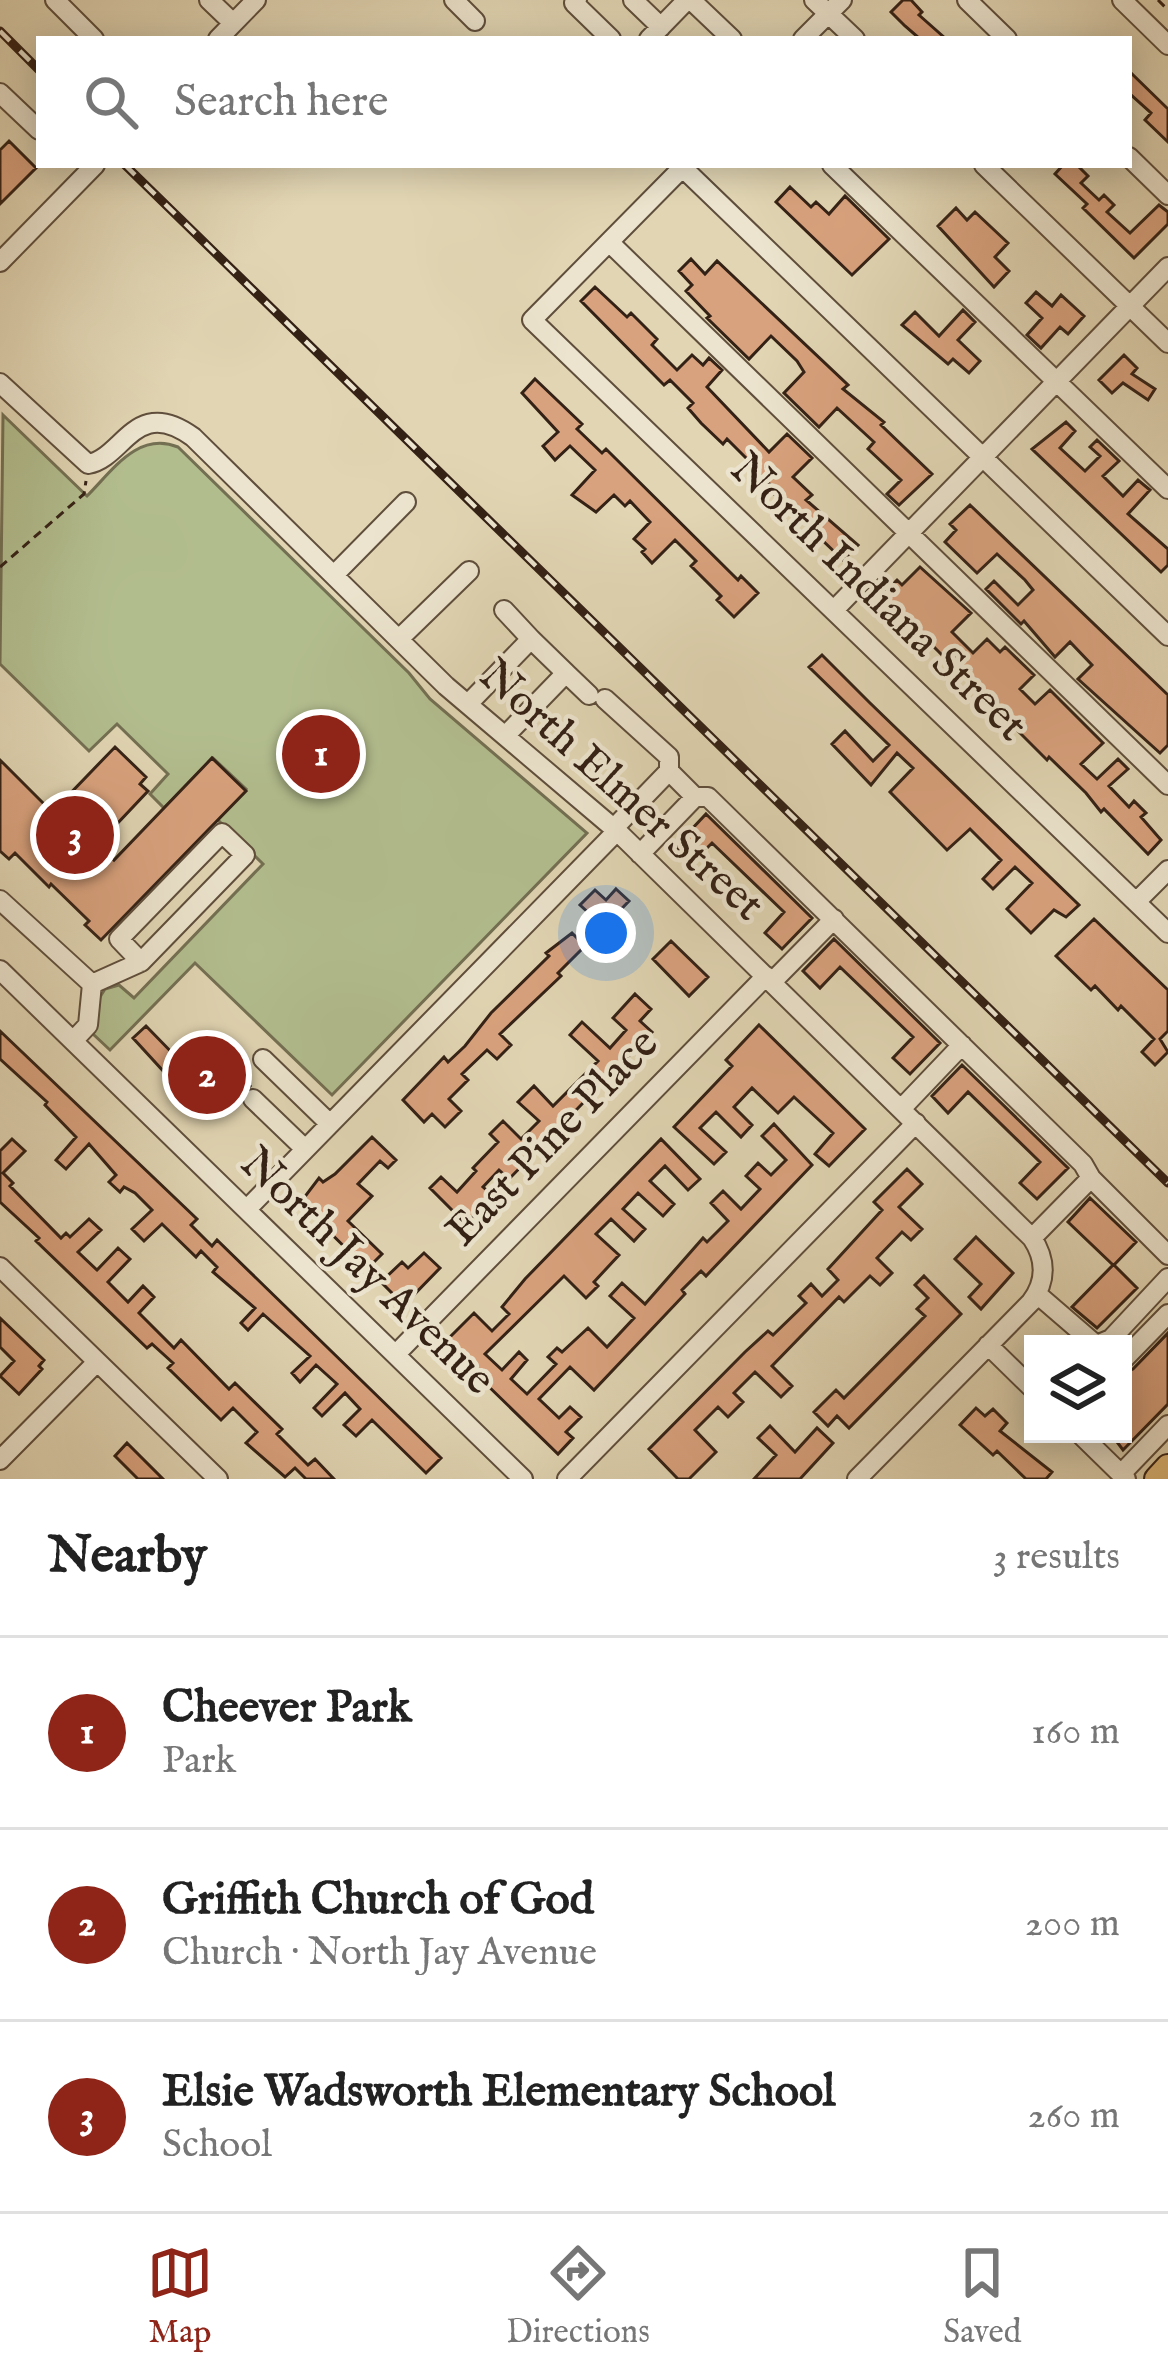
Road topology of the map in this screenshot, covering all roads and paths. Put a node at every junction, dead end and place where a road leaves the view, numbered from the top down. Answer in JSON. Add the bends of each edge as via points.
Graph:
{"nodes":[{"id":1,"x":55,"y":0,"type":"edge"},
{"id":2,"x":209,"y":0,"type":"edge"},
{"id":3,"x":256,"y":0,"type":"edge"},
{"id":4,"x":454,"y":0,"type":"edge"},
{"id":5,"x":577,"y":0,"type":"edge"},
{"id":6,"x":633,"y":0,"type":"edge"},
{"id":7,"x":689,"y":0,"type":"edge"},
{"id":8,"x":967,"y":0,"type":"edge"},
{"id":9,"x":1122,"y":0,"type":"edge"},
{"id":10,"x":1158,"y":0,"type":"edge"},
{"id":11,"x":828,"y":5,"type":"edge"},
{"id":12,"x":1168,"y":10,"type":"edge"},
{"id":13,"x":475,"y":21,"type":"dead end"},
{"id":14,"x":233,"y":23,"type":"junction"},
{"id":15,"x":655,"y":33,"type":"edge"},
{"id":16,"x":91,"y":36,"type":"edge"},
{"id":17,"x":221,"y":36,"type":"edge"},
{"id":18,"x":608,"y":36,"type":"edge"},
{"id":19,"x":729,"y":36,"type":"edge"},
{"id":20,"x":805,"y":36,"type":"edge"},
{"id":21,"x":853,"y":36,"type":"edge"},
{"id":22,"x":1004,"y":36,"type":"edge"},
{"id":23,"x":1168,"y":45,"type":"edge"},
{"id":24,"x":0,"y":93,"type":"edge"},
{"id":25,"x":36,"y":127,"type":"edge"},
{"id":26,"x":1132,"y":161,"type":"edge"},
{"id":27,"x":85,"y":168,"type":"edge"},
{"id":28,"x":682,"y":168,"type":"edge"},
{"id":29,"x":686,"y":168,"type":"edge"},
{"id":30,"x":835,"y":168,"type":"edge"},
{"id":31,"x":987,"y":168,"type":"edge"},
{"id":32,"x":1168,"y":195,"type":"edge"},
{"id":33,"x":609,"y":242,"type":"junction"},
{"id":34,"x":4,"y":250,"type":"edge"},
{"id":35,"x":1168,"y":267,"type":"edge"},
{"id":36,"x":1130,"y":306,"type":"junction"},
{"id":37,"x":1168,"y":343,"type":"edge"},
{"id":38,"x":1056,"y":382,"type":"junction"},
{"id":39,"x":0,"y":383,"type":"edge"},
{"id":40,"x":982,"y":457,"type":"junction"},
{"id":41,"x":88,"y":464,"type":"junction"},
{"id":42,"x":1168,"y":489,"type":"edge"},
{"id":43,"x":406,"y":502,"type":"dead end"},
{"id":44,"x":908,"y":533,"type":"junction"},
{"id":45,"x":0,"y":566,"type":"edge"},
{"id":46,"x":469,"y":571,"type":"dead end"},
{"id":47,"x":334,"y":575,"type":"junction"},
{"id":48,"x":835,"y":609,"type":"junction"},
{"id":49,"x":504,"y":610,"type":"dead end"},
{"id":50,"x":1168,"y":636,"type":"edge"},
{"id":51,"x":531,"y":639,"type":"junction"},
{"id":52,"x":399,"y":640,"type":"junction"},
{"id":53,"x":566,"y":673,"type":"junction"},
{"id":54,"x":468,"y":704,"type":"junction"},
{"id":55,"x":505,"y":736,"type":"junction"},
{"id":56,"x":669,"y":771,"type":"junction"},
{"id":57,"x":1168,"y":785,"type":"edge"},
{"id":58,"x":695,"y":796,"type":"junction"},
{"id":59,"x":615,"y":830,"type":"junction"},
{"id":60,"x":640,"y":854,"type":"junction"},
{"id":61,"x":1168,"y":869,"type":"edge"},
{"id":62,"x":0,"y":900,"type":"edge"},
{"id":63,"x":1136,"y":902,"type":"junction"},
{"id":64,"x":834,"y":920,"type":"junction"},
{"id":65,"x":1168,"y":933,"type":"edge"},
{"id":66,"x":141,"y":962,"type":"junction"},
{"id":67,"x":0,"y":970,"type":"edge"},
{"id":68,"x":770,"y":979,"type":"junction"},
{"id":69,"x":92,"y":984,"type":"junction"},
{"id":70,"x":73,"y":1041,"type":"junction"},
{"id":71,"x":962,"y":1046,"type":"junction"},
{"id":72,"x":263,"y":1059,"type":"dead end"},
{"id":73,"x":253,"y":1099,"type":"dead end"},
{"id":74,"x":901,"y":1108,"type":"junction"},
{"id":75,"x":916,"y":1123,"type":"junction"},
{"id":76,"x":330,"y":1124,"type":"junction"},
{"id":77,"x":305,"y":1150,"type":"junction"},
{"id":78,"x":1091,"y":1178,"type":"junction"},
{"id":79,"x":247,"y":1209,"type":"junction"},
{"id":80,"x":1032,"y":1238,"type":"junction"},
{"id":81,"x":1168,"y":1255,"type":"edge"},
{"id":82,"x":0,"y":1268,"type":"edge"},
{"id":83,"x":1168,"y":1278,"type":"edge"},
{"id":84,"x":1037,"y":1294,"type":"junction"},
{"id":85,"x":1168,"y":1314,"type":"edge"},
{"id":86,"x":1086,"y":1335,"type":"edge"},
{"id":87,"x":1116,"y":1335,"type":"edge"},
{"id":88,"x":988,"y":1345,"type":"junction"},
{"id":89,"x":1132,"y":1351,"type":"edge"},
{"id":90,"x":396,"y":1354,"type":"junction"},
{"id":91,"x":97,"y":1362,"type":"junction"},
{"id":92,"x":1024,"y":1380,"type":"edge"},
{"id":93,"x":1168,"y":1425,"type":"edge"},
{"id":94,"x":1088,"y":1443,"type":"edge"},
{"id":95,"x":0,"y":1460,"type":"edge"},
{"id":96,"x":1168,"y":1468,"type":"edge"},
{"id":97,"x":1114,"y":1474,"type":"edge"},
{"id":98,"x":218,"y":1479,"type":"edge"},
{"id":99,"x":524,"y":1479,"type":"edge"},
{"id":100,"x":567,"y":1479,"type":"edge"},
{"id":101,"x":857,"y":1479,"type":"edge"},
{"id":102,"x":1157,"y":1479,"type":"edge"}],
"edges":[{"from":1,"to":16,"type":"street"},
{"from":2,"to":14,"type":"street"},
{"from":3,"to":14,"type":"street"},
{"from":4,"to":13,"type":"street"},
{"from":5,"to":18,"type":"street"},
{"from":6,"to":15,"type":"street"},
{"from":7,"to":15,"type":"street"},
{"from":7,"to":19,"type":"street"},
{"from":8,"to":22,"type":"street"},
{"from":9,"to":23,"type":"street"},
{"from":10,"to":12,"type":"path"},
{"from":11,"to":20,"type":"street"},
{"from":11,"to":21,"type":"street"},
{"from":14,"to":17,"type":"street"},
{"from":24,"to":25,"type":"street"},
{"from":26,"to":32,"type":"street"},
{"from":27,"to":34,"type":"street"},
{"from":28,"to":33,"type":"street"},
{"from":29,"to":40,"type":"street"},
{"from":30,"to":38,"type":"street"},
{"from":31,"to":36,"type":"street"},
{"from":33,"to":44,"type":"street"},
{"from":33,"to":48,"type":"street","name":"North Indiana Street","via":[[532,320]]},
{"from":35,"to":36,"type":"street"},
{"from":36,"to":37,"type":"street"},
{"from":36,"to":38,"type":"street"},
{"from":38,"to":40,"type":"street"},
{"from":38,"to":42,"type":"street"},
{"from":39,"to":41,"type":"street"},
{"from":40,"to":44,"type":"street"},
{"from":40,"to":50,"type":"street"},
{"from":41,"to":45,"type":"path","via":[[84,494]]},
{"from":41,"to":47,"type":"street","name":"North Elmer Street","via":[[143,426],[180,429]]},
{"from":43,"to":47,"type":"street"},
{"from":44,"to":48,"type":"street"},
{"from":44,"to":57,"type":"street"},
{"from":46,"to":52,"type":"street"},
{"from":47,"to":52,"type":"street","name":"North Elmer Street"},
{"from":48,"to":63,"type":"street","name":"North Indiana Street"},
{"from":49,"to":51,"type":"street"},
{"from":51,"to":53,"type":"street"},
{"from":51,"to":54,"type":"street"},
{"from":52,"to":54,"type":"street","name":"North Elmer Street"},
{"from":53,"to":55,"type":"street"},
{"from":53,"to":56,"type":"street","via":[[669,757]]},
{"from":54,"to":55,"type":"street","name":"North Elmer Street"},
{"from":55,"to":59,"type":"street","name":"North Elmer Street"},
{"from":56,"to":58,"type":"street"},
{"from":56,"to":59,"type":"street"},
{"from":58,"to":60,"type":"street"},
{"from":58,"to":64,"type":"street","via":[[708,797]]},
{"from":59,"to":60,"type":"street","name":"North Elmer Street"},
{"from":59,"to":76,"type":"street"},
{"from":60,"to":68,"type":"street","name":"North Elmer Street"},
{"from":61,"to":63,"type":"street"},
{"from":62,"to":69,"type":"street"},
{"from":63,"to":65,"type":"street","name":"North Indiana Street"},
{"from":64,"to":68,"type":"street","name":"East Pine Place"},
{"from":64,"to":71,"type":"street"},
{"from":66,"to":66,"type":"street","via":[[245,855],[222,832],[119,939]]},
{"from":66,"to":69,"type":"street"},
{"from":67,"to":70,"type":"street","name":"North Jay Avenue"},
{"from":68,"to":74,"type":"street","name":"North Elmer Street"},
{"from":68,"to":90,"type":"street","name":"East Pine Place"},
{"from":69,"to":70,"type":"street","via":[[88,1025]]},
{"from":70,"to":79,"type":"street","name":"North Jay Avenue"},
{"from":71,"to":74,"type":"street"},
{"from":71,"to":78,"type":"street"},
{"from":72,"to":76,"type":"street"},
{"from":73,"to":77,"type":"street"},
{"from":74,"to":75,"type":"street","name":"North Elmer Street"},
{"from":75,"to":80,"type":"street","name":"North Elmer Street"},
{"from":75,"to":100,"type":"street"},
{"from":76,"to":77,"type":"street"},
{"from":77,"to":79,"type":"street"},
{"from":78,"to":80,"type":"street"},
{"from":78,"to":81,"type":"street"},
{"from":79,"to":90,"type":"street","name":"North Jay Avenue"},
{"from":80,"to":84,"type":"street","via":[[1043,1264]]},
{"from":82,"to":91,"type":"street"},
{"from":83,"to":87,"type":"street"},
{"from":84,"to":86,"type":"street"},
{"from":84,"to":88,"type":"street"},
{"from":85,"to":89,"type":"street"},
{"from":88,"to":92,"type":"street"},
{"from":88,"to":101,"type":"street"},
{"from":90,"to":99,"type":"street","name":"North Jay Avenue"},
{"from":91,"to":95,"type":"street"},
{"from":91,"to":98,"type":"street"},
{"from":93,"to":97,"type":"street"},
{"from":94,"to":97,"type":"street"},
{"from":96,"to":102,"type":"main road"}]}
